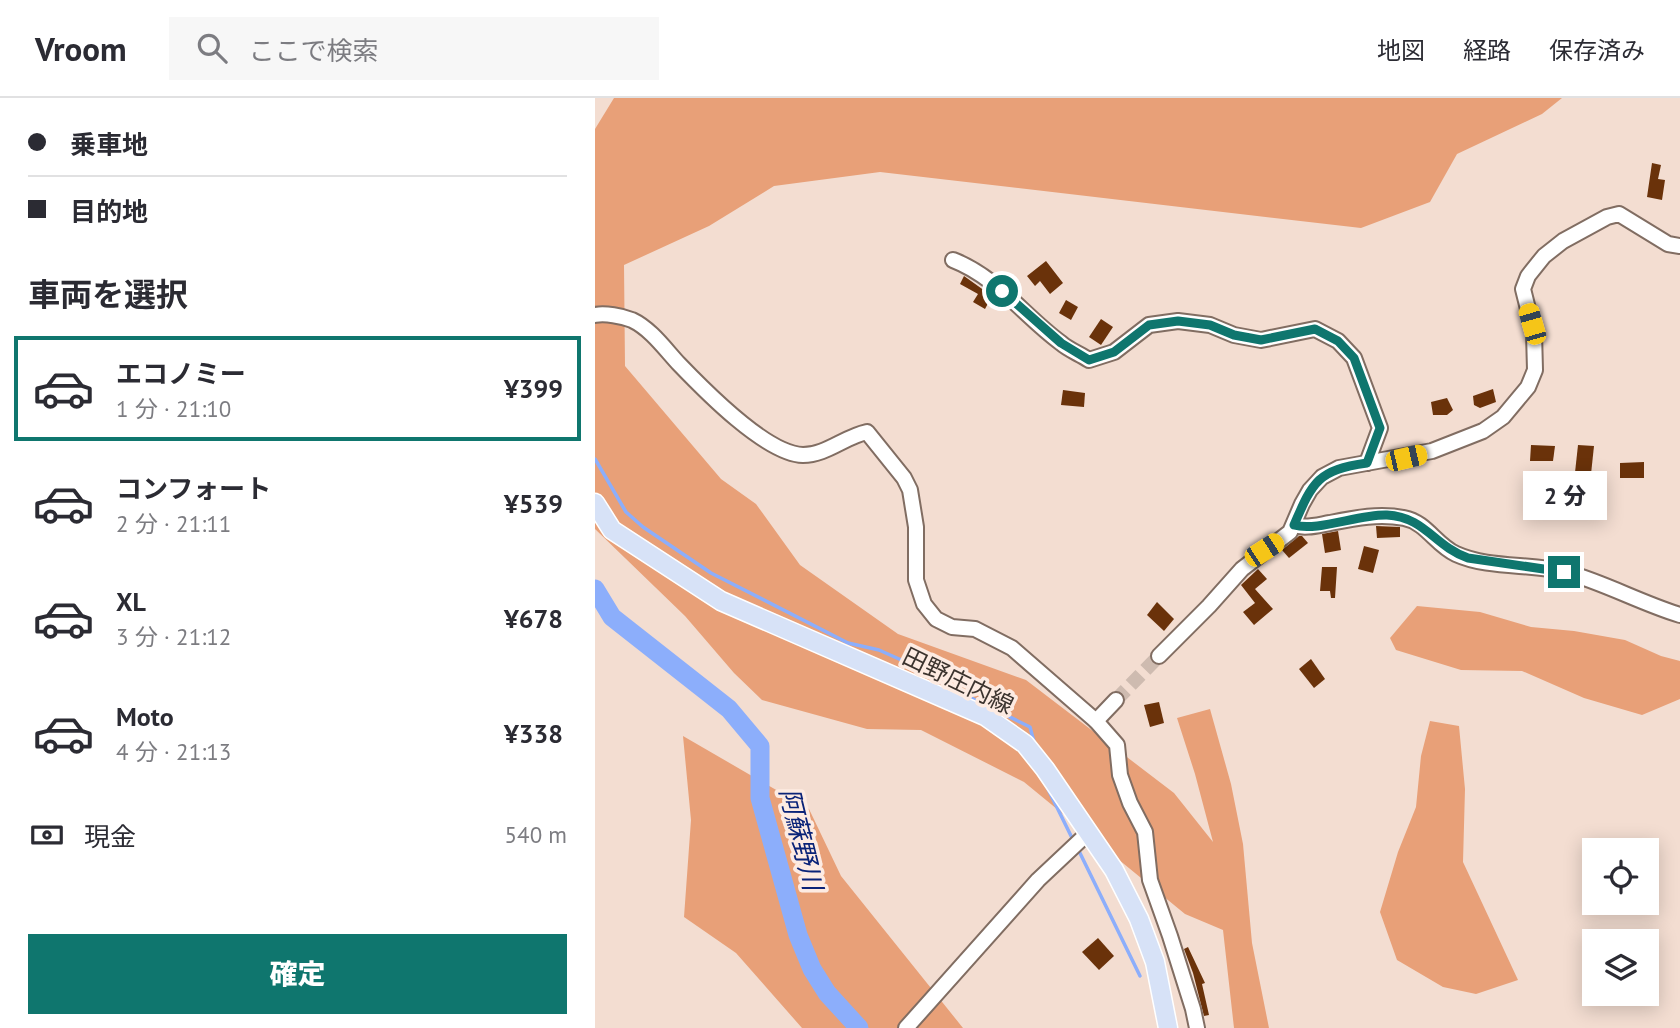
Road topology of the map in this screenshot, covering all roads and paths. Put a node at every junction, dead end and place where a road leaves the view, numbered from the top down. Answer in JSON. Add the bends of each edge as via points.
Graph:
{"nodes":[{"id":1,"x":1680,"y":246,"type":"edge"},
{"id":2,"x":953,"y":260,"type":"dead end"},
{"id":3,"x":595,"y":315,"type":"edge"},
{"id":4,"x":1367,"y":463,"type":"junction"},
{"id":5,"x":595,"y":503,"type":"edge"},
{"id":6,"x":1294,"y":525,"type":"junction"},
{"id":7,"x":1680,"y":615,"type":"edge"},
{"id":8,"x":1159,"y":656,"type":"tunnel mouth"},
{"id":9,"x":1116,"y":700,"type":"tunnel mouth"},
{"id":10,"x":1096,"y":720,"type":"junction"},
{"id":11,"x":1088,"y":833,"type":"junction"},
{"id":12,"x":906,"y":1028,"type":"edge"},
{"id":13,"x":1168,"y":1028,"type":"edge"},
{"id":14,"x":1197,"y":1028,"type":"edge"}],
"edges":[{"from":1,"to":4,"type":"street","via":[[1668,244],[1619,214],[1563,241],[1543,256],[1524,285],[1534,329],[1535,361],[1532,379],[1503,417],[1465,439],[1424,454]]},
{"from":2,"to":4,"type":"street","via":[[985,277],[1061,343],[1089,360],[1114,352],[1149,325],[1178,321],[1261,340],[1315,329],[1338,341],[1354,358],[1380,428]]},
{"from":3,"to":10,"type":"street","via":[[631,320],[649,331],[697,383],[774,446],[798,455],[817,455],[852,435],[867,432],[910,490],[916,527],[916,580],[924,604],[936,619],[952,627],[975,629],[1012,648]]},
{"from":4,"to":6,"type":"street","via":[[1339,468],[1322,477],[1310,490]]},
{"from":5,"to":11,"type":"main road","name":"田野庄内線","via":[[612,530],[721,601],[985,716],[1025,744]]},
{"from":6,"to":7,"type":"street","via":[[1378,516],[1407,519],[1454,553],[1564,572]]},
{"from":6,"to":8,"type":"street","via":[[1241,569]]},
{"from":9,"to":10,"type":"street"},
{"from":10,"to":14,"type":"street","via":[[1117,745],[1120,775],[1145,832],[1150,880]]},
{"from":11,"to":12,"type":"street","via":[[1038,880]]},
{"from":11,"to":13,"type":"main road","name":"田野庄内線","via":[[1139,919],[1155,962]]}]}
